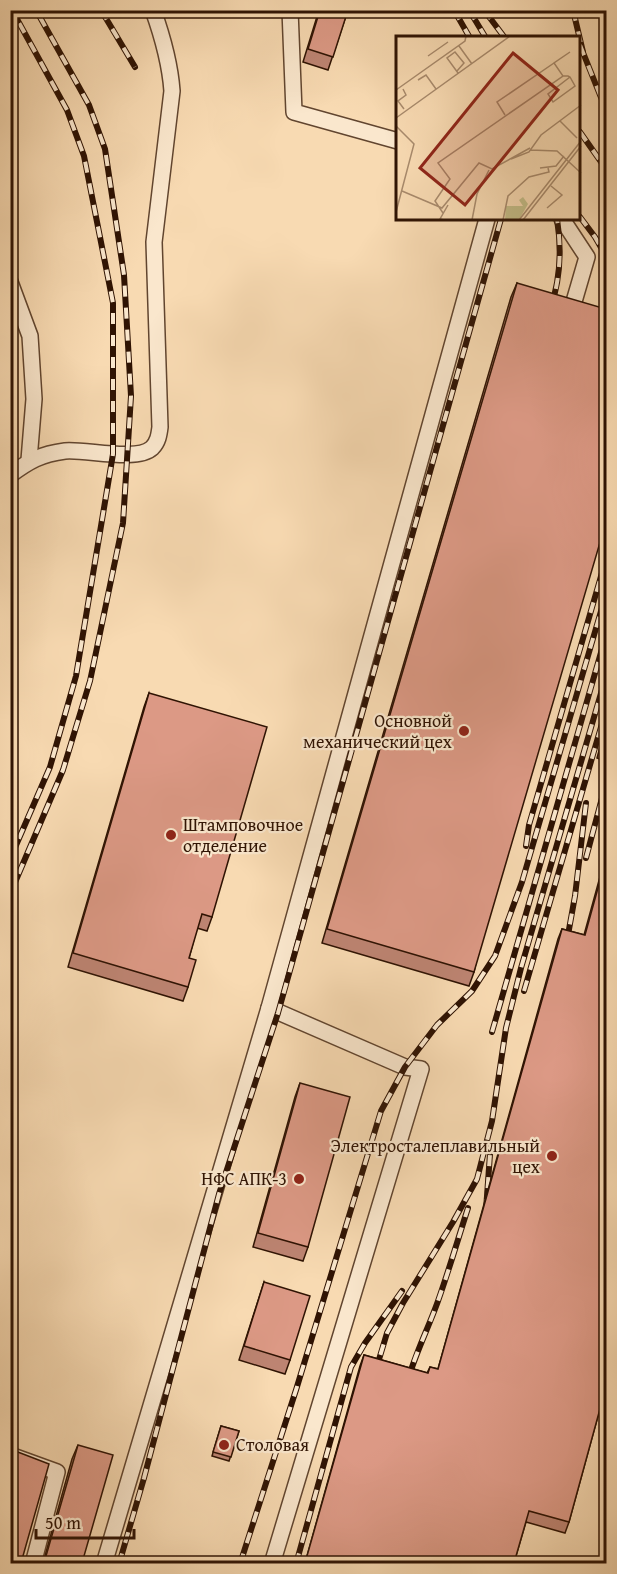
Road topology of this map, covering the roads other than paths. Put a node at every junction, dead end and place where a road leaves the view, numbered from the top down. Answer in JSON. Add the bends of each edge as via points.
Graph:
{"nodes":[{"id":1,"x":153,"y":10,"type":"edge"},
{"id":2,"x":290,"y":10,"type":"edge"},
{"id":3,"x":396,"y":140,"type":"edge"},
{"id":4,"x":487,"y":220,"type":"edge"},
{"id":5,"x":563,"y":220,"type":"edge"},
{"id":6,"x":10,"y":282,"type":"edge"},
{"id":7,"x":573,"y":305,"type":"edge"},
{"id":8,"x":29,"y":460,"type":"junction"},
{"id":9,"x":10,"y":475,"type":"edge"},
{"id":10,"x":269,"y":1008,"type":"junction"},
{"id":11,"x":10,"y":1455,"type":"edge"},
{"id":12,"x":33,"y":1563,"type":"edge"},
{"id":13,"x":104,"y":1563,"type":"edge"},
{"id":14,"x":272,"y":1563,"type":"edge"}],
"edges":[{"from":1,"to":8,"type":"lane","via":[[165,42],[172,92],[154,242],[160,427],[157,441],[150,450],[128,456],[67,451]]},
{"from":2,"to":3,"type":"lane","via":[[294,112]]},
{"from":4,"to":10,"type":"lane"},
{"from":5,"to":7,"type":"lane","via":[[587,257]]},
{"from":6,"to":8,"type":"lane","via":[[30,336],[34,399]]},
{"from":8,"to":9,"type":"lane"},
{"from":10,"to":13,"type":"lane"},
{"from":10,"to":14,"type":"lane","via":[[405,1067],[421,1069]]},
{"from":11,"to":12,"type":"lane","via":[[57,1472]]}]}
